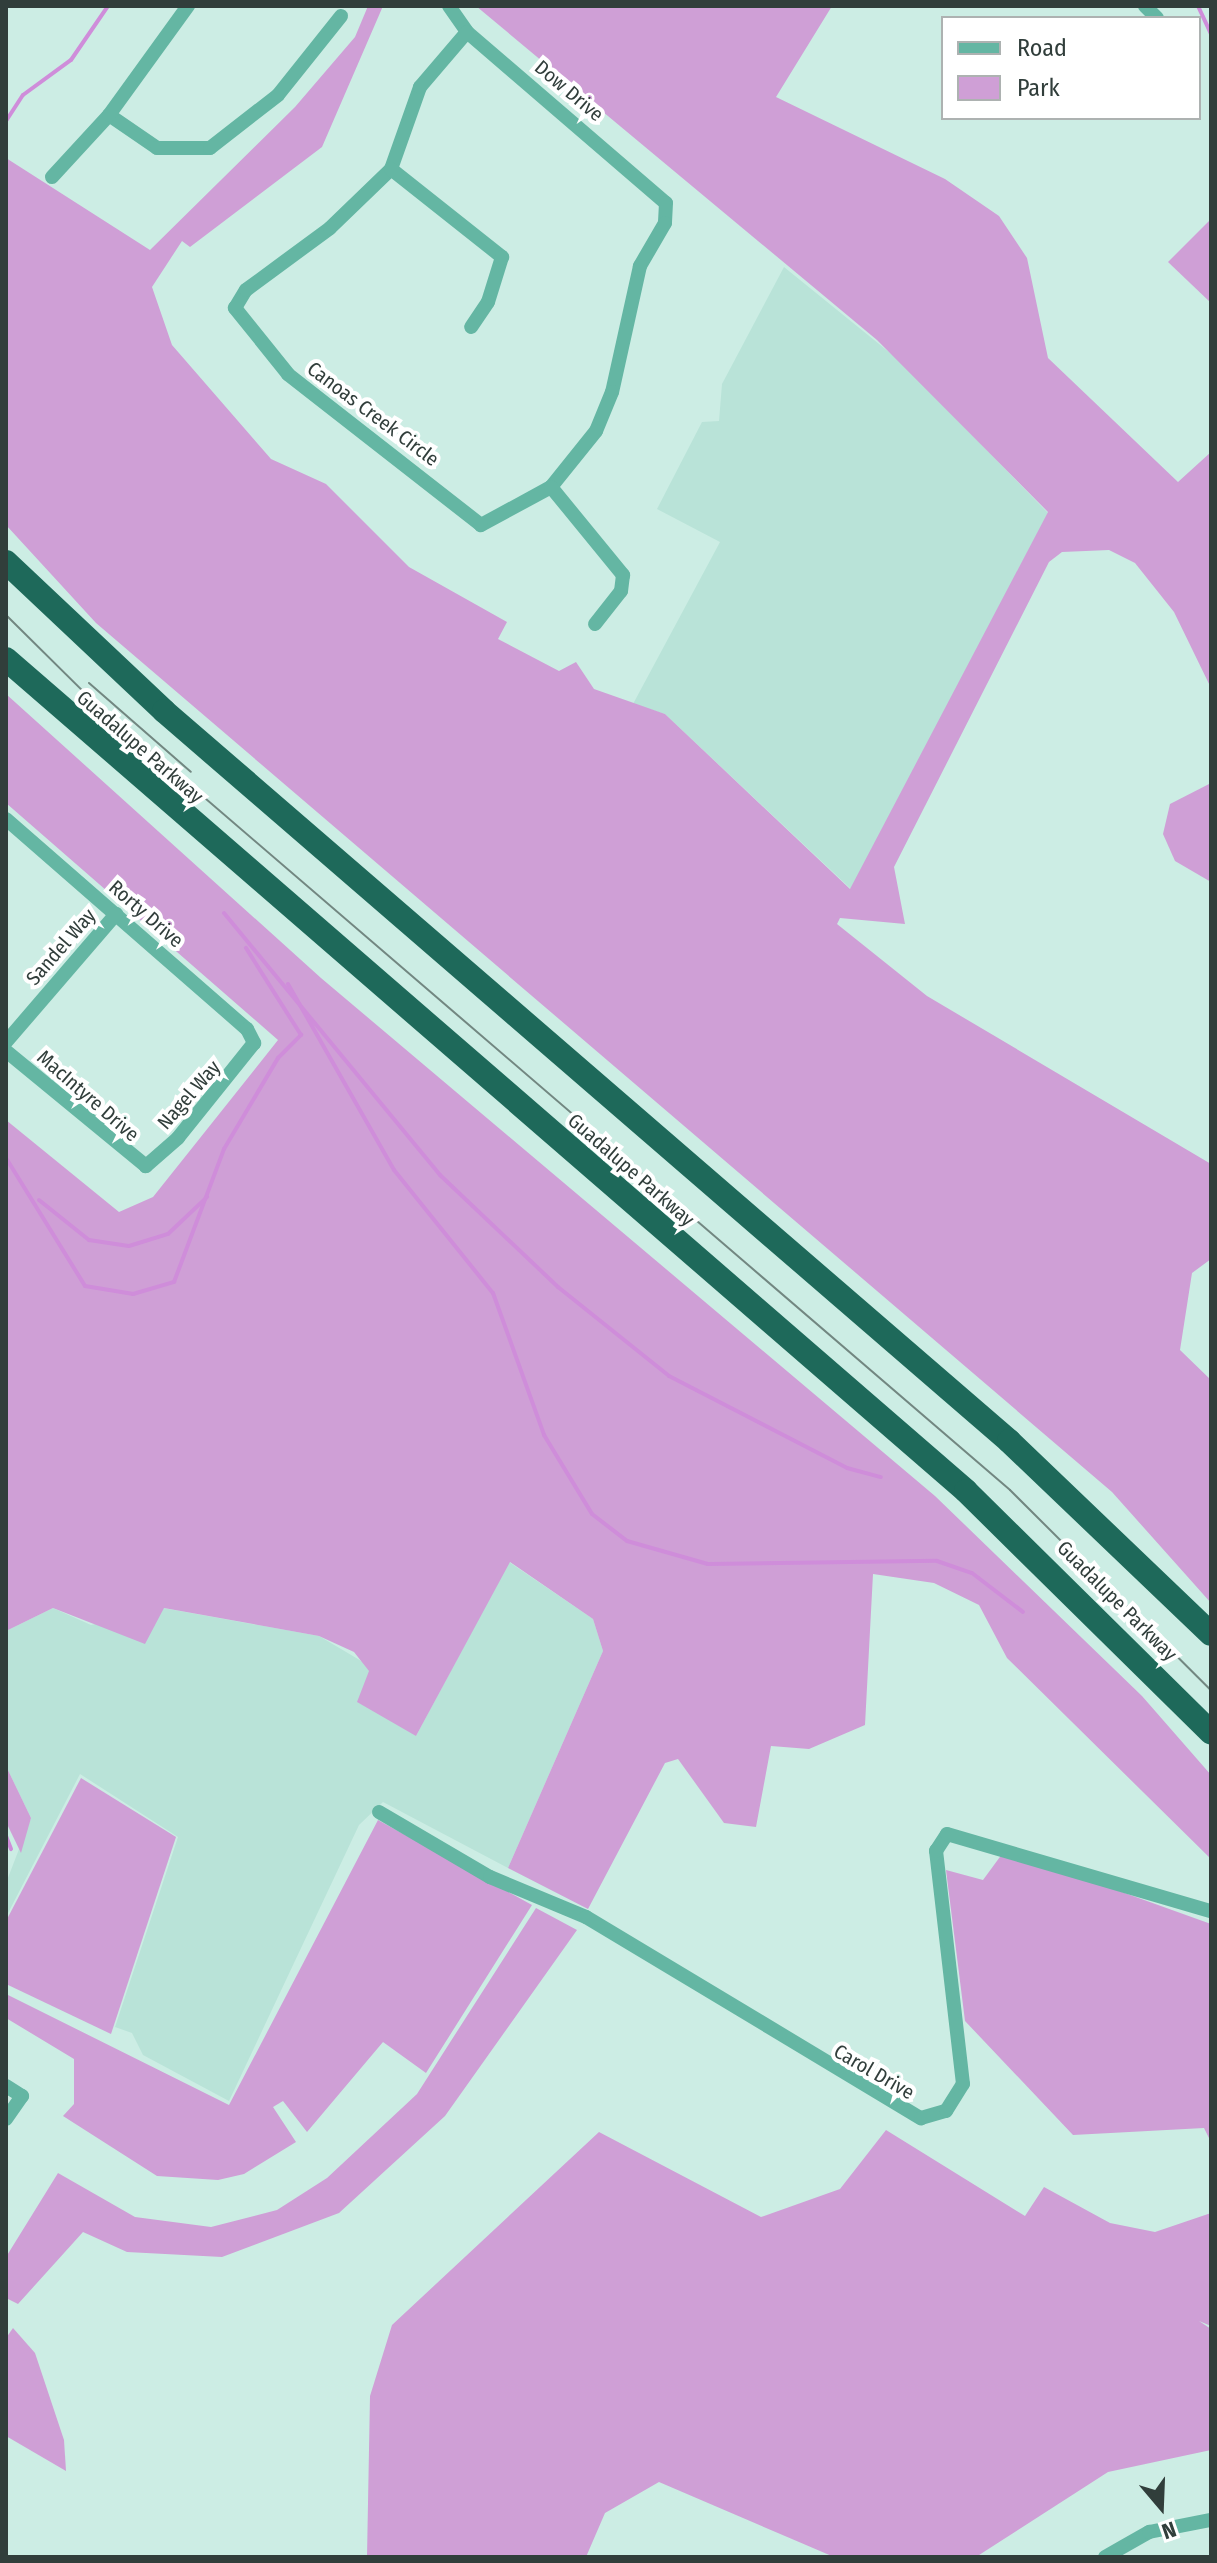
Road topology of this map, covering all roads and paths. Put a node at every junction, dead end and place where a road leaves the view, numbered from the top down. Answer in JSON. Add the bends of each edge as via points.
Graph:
{"nodes":[{"id":1,"x":188,"y":6,"type":"edge"},
{"id":2,"x":449,"y":6,"type":"edge"},
{"id":3,"x":341,"y":16,"type":"dead end"},
{"id":4,"x":467,"y":32,"type":"junction"},
{"id":5,"x":109,"y":115,"type":"junction"},
{"id":6,"x":391,"y":169,"type":"junction"},
{"id":7,"x":52,"y":177,"type":"dead end"},
{"id":8,"x":666,"y":203,"type":"joint"},
{"id":9,"x":471,"y":327,"type":"dead end"},
{"id":10,"x":551,"y":487,"type":"junction"},
{"id":11,"x":6,"y":562,"type":"edge"},
{"id":12,"x":595,"y":624,"type":"dead end"},
{"id":13,"x":6,"y":659,"type":"edge"},
{"id":14,"x":6,"y":819,"type":"edge"},
{"id":15,"x":116,"y":914,"type":"junction"},
{"id":16,"x":6,"y":1042,"type":"edge"},
{"id":17,"x":254,"y":1043,"type":"joint"},
{"id":18,"x":6,"y":1051,"type":"edge"},
{"id":19,"x":146,"y":1166,"type":"joint"},
{"id":20,"x":1211,"y":1634,"type":"edge"},
{"id":21,"x":1211,"y":1733,"type":"edge"},
{"id":22,"x":379,"y":1812,"type":"dead end"},
{"id":23,"x":1211,"y":1911,"type":"edge"},
{"id":24,"x":6,"y":2086,"type":"edge"},
{"id":25,"x":6,"y":2119,"type":"edge"},
{"id":26,"x":1211,"y":2520,"type":"edge"},
{"id":27,"x":1105,"y":2557,"type":"edge"}],
"edges":[{"from":1,"to":5,"type":"street"},
{"from":2,"to":4,"type":"street","name":"Dow Drive"},
{"from":3,"to":5,"type":"street","via":[[278,95],[210,148],[157,148]]},
{"from":4,"to":6,"type":"street","name":"Canoas Creek Circle","via":[[420,87]]},
{"from":4,"to":8,"type":"street","name":"Dow Drive"},
{"from":5,"to":7,"type":"street"},
{"from":6,"to":9,"type":"street","via":[[502,257],[488,302]]},
{"from":6,"to":10,"type":"street","name":"Canoas Creek Circle","via":[[330,228],[246,290],[235,308],[288,374],[481,525]]},
{"from":8,"to":10,"type":"street","name":"Canoas Creek Circle","via":[[665,223],[640,266],[612,392],[577,461]]},
{"from":10,"to":12,"type":"street","via":[[623,575],[621,591]]},
{"from":11,"to":20,"type":"highway","name":"Guadalupe Parkway","via":[[164,711],[1009,1441]]},
{"from":13,"to":21,"type":"highway","name":"Guadalupe Parkway","via":[[966,1491]]},
{"from":14,"to":15,"type":"street","name":"Rorty Drive"},
{"from":15,"to":16,"type":"street","name":"Sandel Way"},
{"from":15,"to":17,"type":"street","name":"Rorty Drive","via":[[247,1029]]},
{"from":17,"to":19,"type":"street","name":"Nagel Way","via":[[178,1138]]},
{"from":18,"to":19,"type":"street","name":"MacIntyre Drive"},
{"from":22,"to":23,"type":"street","name":"Carol Drive","via":[[490,1877],[586,1917],[897,2110],[921,2118],[946,2111],[963,2084],[936,1851],[947,1834]]},
{"from":24,"to":25,"type":"street","via":[[22,2096]]},
{"from":26,"to":27,"type":"street","via":[[1149,2532]]}]}
